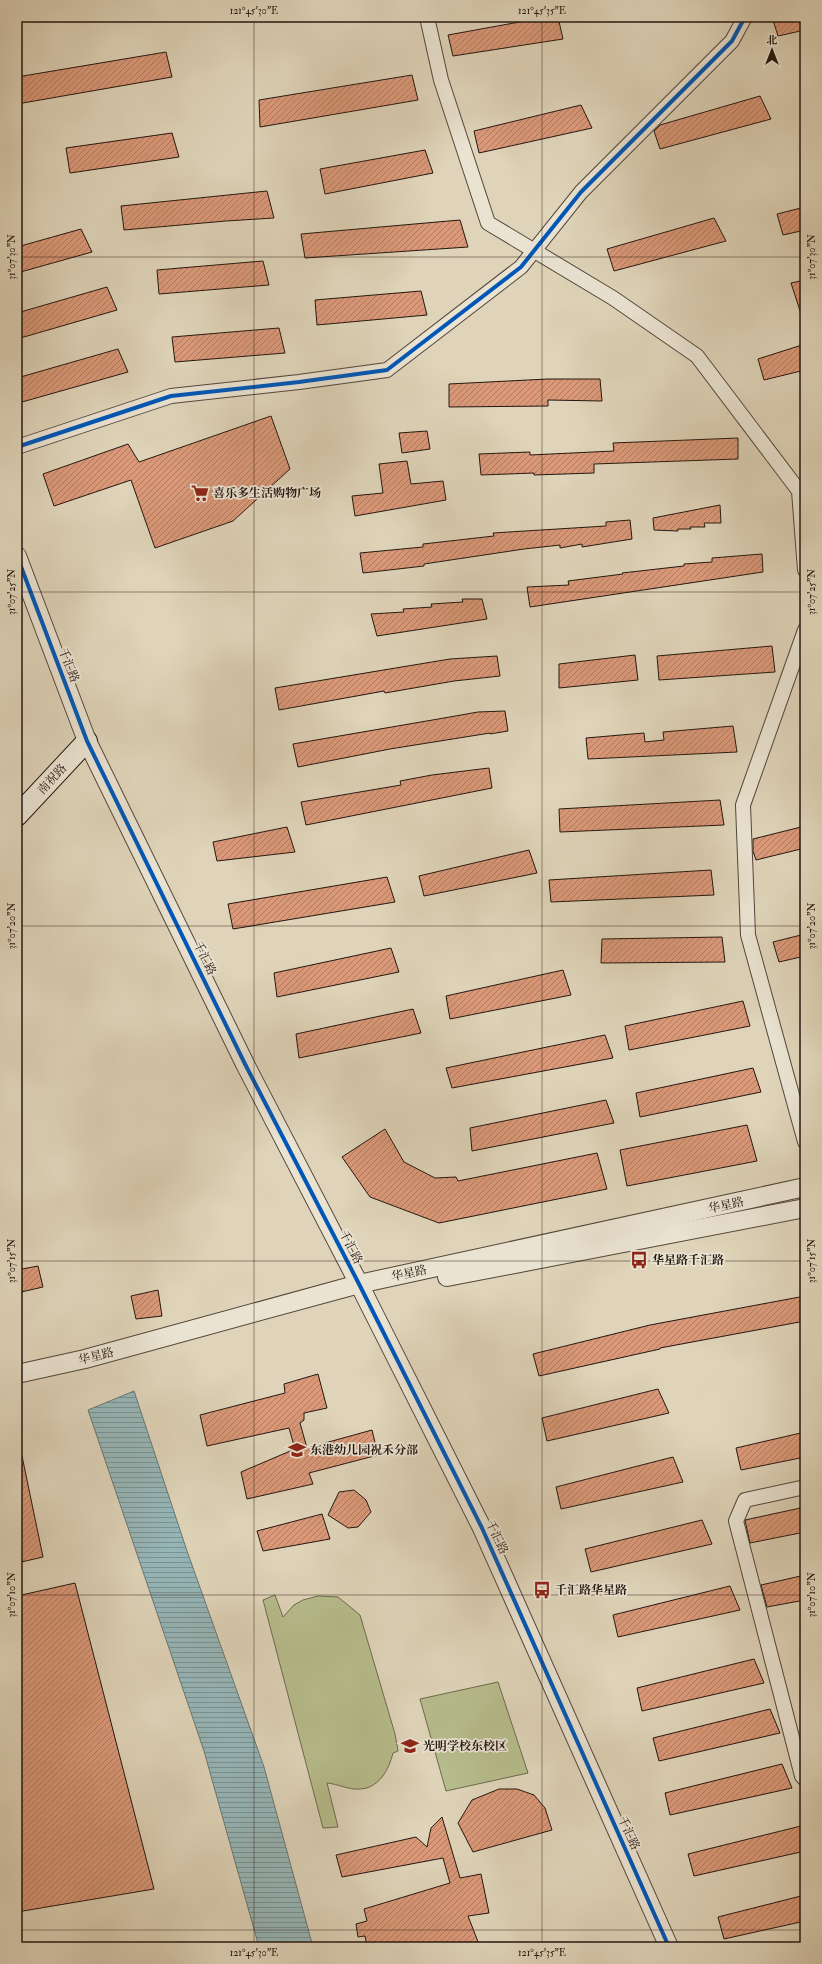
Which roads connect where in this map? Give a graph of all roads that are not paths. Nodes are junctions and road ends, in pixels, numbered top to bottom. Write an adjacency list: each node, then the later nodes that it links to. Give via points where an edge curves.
1 (427, 17): 3 (street, via 442,80 488,223)
2 (745, 17): 3 (street, via 732,41 581,192)
3 (534, 250): 4 (street, via 521,266 387,370 172,396); 6 (street, via 613,298 697,356 799,491)
4 (17, 447)
5 (17, 556): 8 (street, 千汇路)
6 (805, 570)
7 (805, 630): 10 (street, via 743,805 748,935)
8 (87, 741): 9 (main road, 南祝路); 13 (street, 千汇路, via 245,1064)
9 (17, 816)
10 (805, 1142)
11 (805, 1187): 13 (street, 华星路)
12 (805, 1208): 13 (street, via 408,1285)
13 (359, 1284): 14 (street, 华星路, via 85,1359); 17 (street, 千汇路, via 482,1528)
14 (17, 1374)
15 (805, 1487): 16 (street, via 746,1500 736,1521 802,1776)
16 (805, 1779)
17 (669, 1947)

